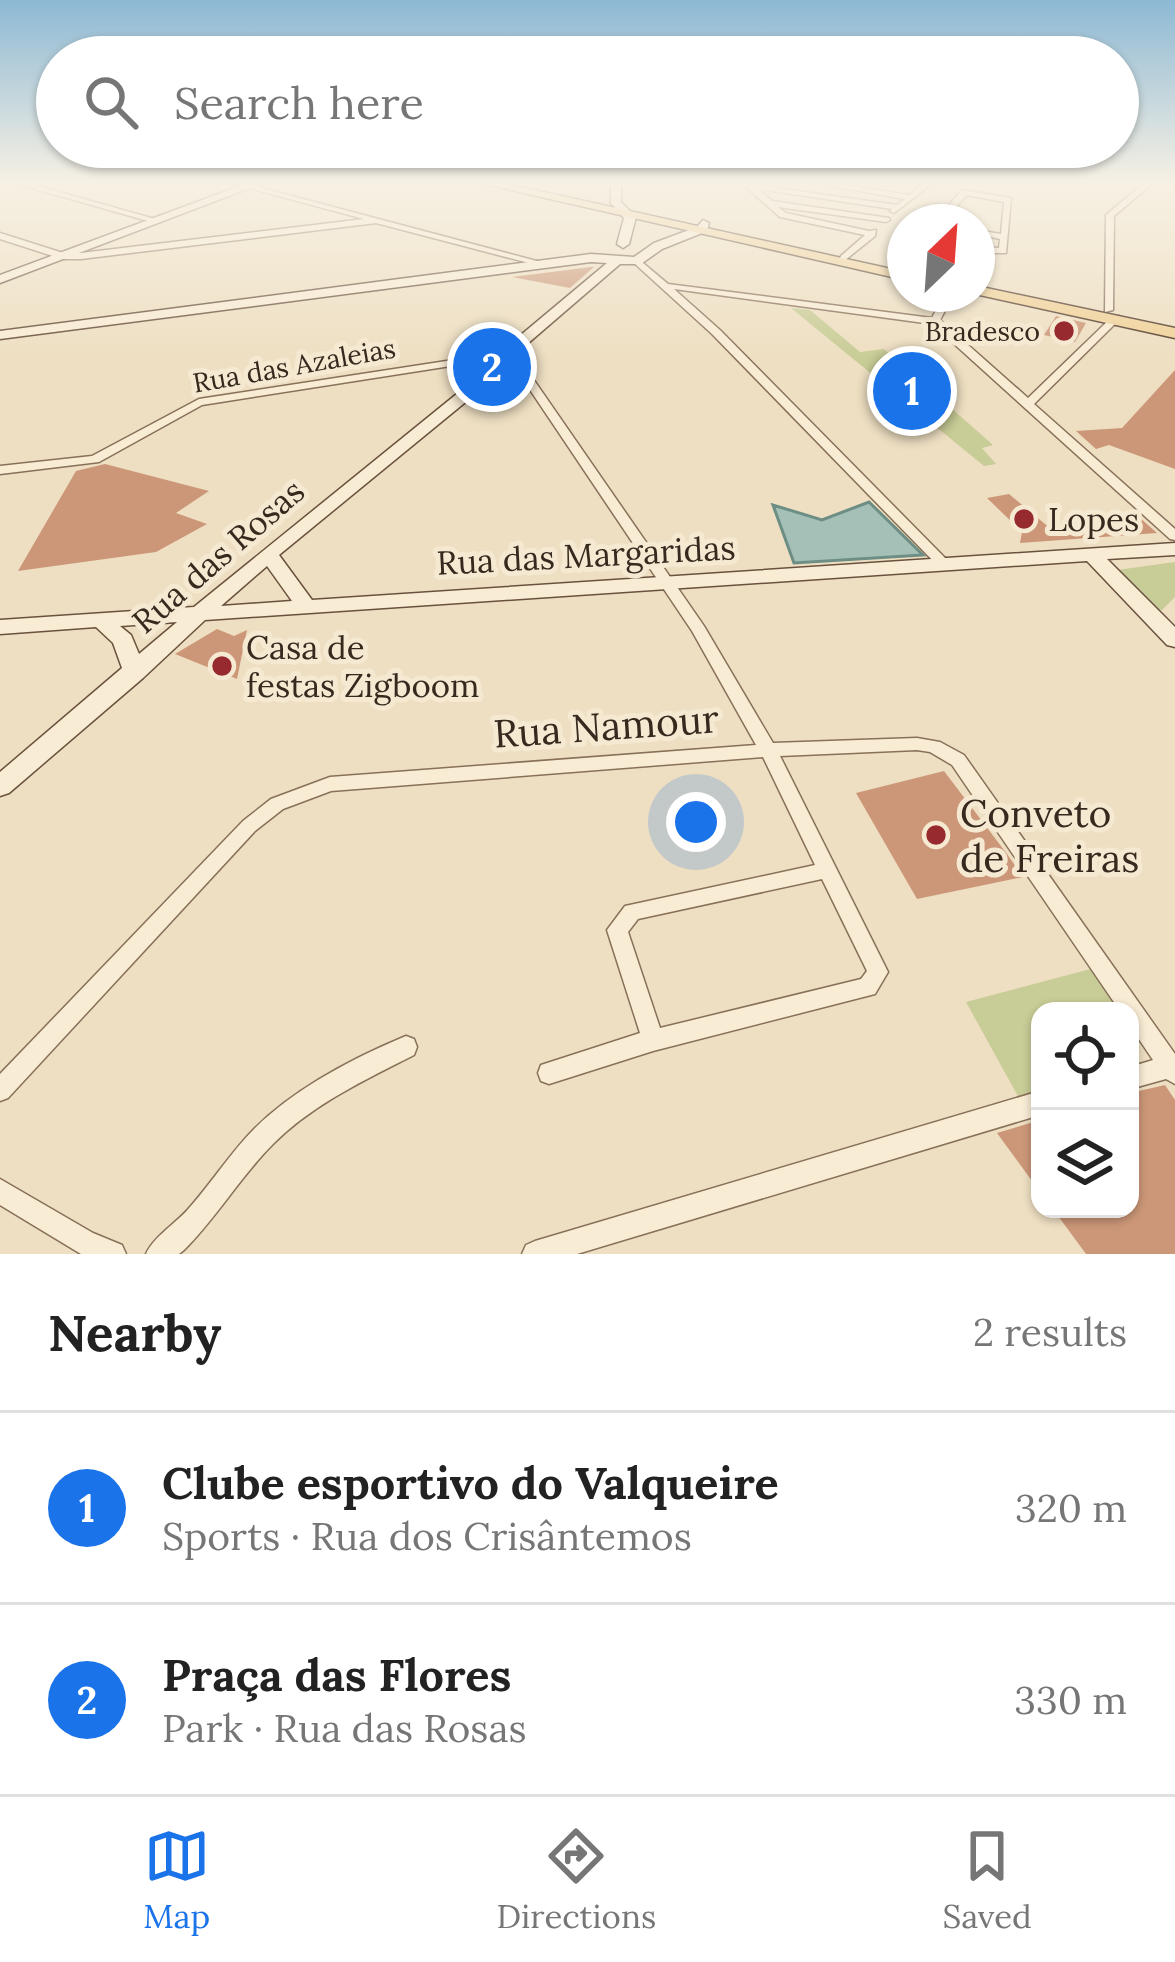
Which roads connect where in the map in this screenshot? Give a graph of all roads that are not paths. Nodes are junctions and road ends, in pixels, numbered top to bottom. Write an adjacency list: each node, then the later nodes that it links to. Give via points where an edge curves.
1 (17, 242): 12 (street)
2 (91, 242): 12 (street)
3 (175, 242): 12 (street)
4 (459, 242): 16 (street)
5 (669, 242): 11 (street)
6 (770, 242): 17 (main road)
7 (771, 242): 13 (main road)
8 (862, 242): 13 (street)
9 (1111, 242): 23 (street)
10 (623, 244): 11 (street); 14 (street, via 607,247)
11 (649, 251): 15 (street)
12 (57, 254): 19 (street)
13 (844, 258): 18 (main road)
14 (610, 259): 15 (street); 16 (street); 27 (street)
15 (638, 261): 20 (street)
16 (544, 264): 26 (street)
17 (887, 269)
18 (887, 269)
19 (0, 275)
20 (669, 286): 24 (street); 37 (street)
21 (995, 291): 23 (main road)
22 (940, 312): 24 (street)
23 (1112, 314): 25 (main road); 31 (street)
24 (935, 321): 31 (street)
25 (1175, 330)
26 (0, 334)
27 (508, 353): 28 (street); 29 (street, via 526,363)
28 (466, 361): 30 (street, via 467,375); 32 (street, Rua das Azaleias, via 199,402 95,459)
29 (524, 372): 30 (street); 38 (street)
30 (483, 381): 35 (street, Rua das Rosas)
31 (1030, 403): 33 (street)
32 (0, 470)
33 (1175, 536)
34 (1175, 549): 36 (street, Rua das Margaridas)
35 (268, 554): 39 (street); 40 (street, Rua das Rosas)
36 (1093, 556): 37 (street, Rua das Margaridas); 43 (street)
37 (945, 565): 38 (street, Rua das Margaridas)
38 (670, 584): 39 (street, Rua das Margaridas); 45 (street)
39 (307, 608): 40 (street, Rua das Margaridas)
40 (201, 614): 41 (street, Rua das Margaridas); 44 (street, Rua das Rosas)
41 (101, 620): 42 (street, Rua das Margaridas); 44 (street, via 123,640)
42 (0, 627)
43 (1175, 640)
44 (135, 673): 46 (street, Rua das Rosas)
45 (768, 750): 47 (street); 50 (street, Rua Namour, via 917,744 948,752); 53 (street, Rua Namour, via 302,791 250,826)
46 (0, 786)
47 (824, 871): 48 (street, via 632,911 621,920 617,930); 48 (street, via 877,964 876,980)
48 (652, 1040): 51 (street)
49 (406, 1047): 57 (street, via 286,1115 193,1226)
50 (1174, 1068): 52 (street)
51 (549, 1073)
52 (1139, 1076)
53 (0, 1090)
54 (1031, 1105): 58 (street)
55 (0, 1191): 56 (street)
56 (113, 1254)
57 (159, 1254)
58 (535, 1254)

